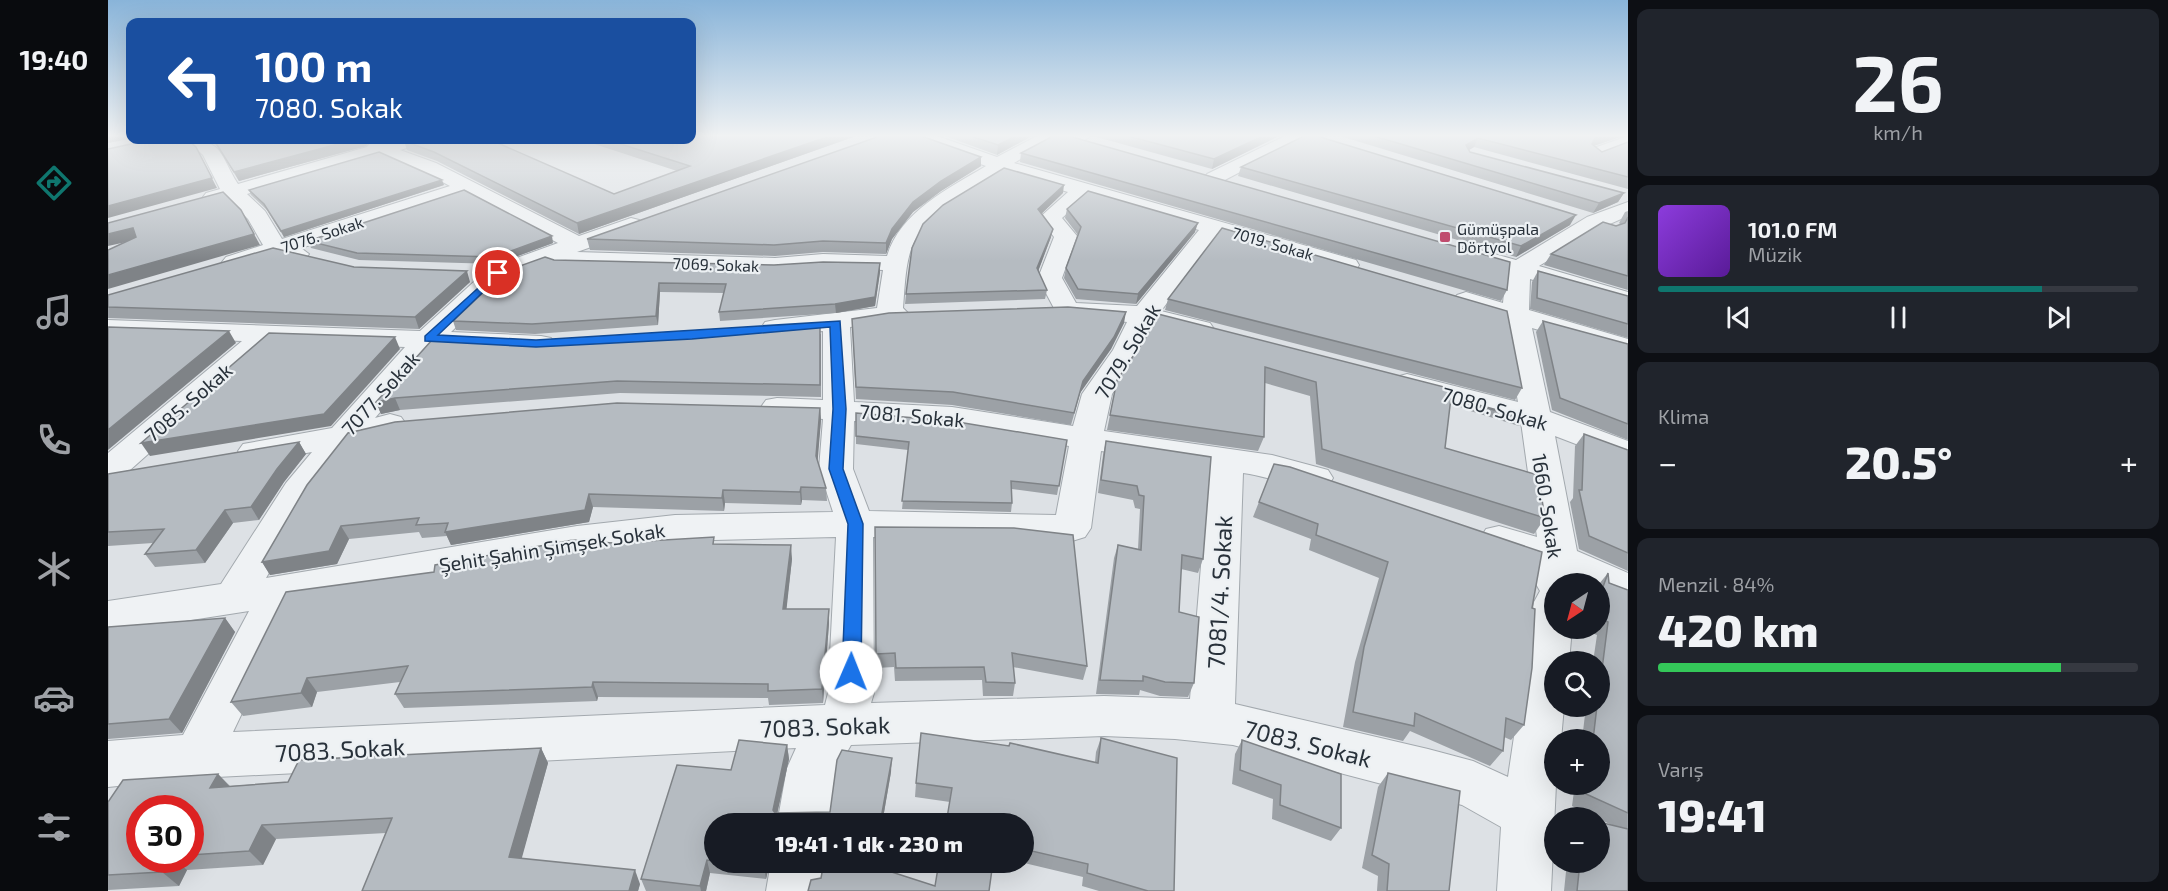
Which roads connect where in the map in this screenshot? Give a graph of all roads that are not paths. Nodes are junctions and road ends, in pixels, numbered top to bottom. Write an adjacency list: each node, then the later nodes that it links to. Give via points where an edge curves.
1 (224, 178): 10 (street)
2 (279, 178): 10 (street)
3 (448, 178): 7 (street)
4 (981, 178): 22 (street, via 923,218 904,238)
5 (1046, 178): 9 (street, 7019. Sokak)
6 (1213, 178): 8 (street)
7 (467, 187): 17 (street); 19 (street, 7076. Sokak)
8 (1247, 188)
9 (1083, 189): 15 (street, 7019. Sokak); 33 (street, via 1050,218 1066,236 1050,278 1054,309)
10 (232, 191): 12 (street); 19 (street, via 257,216)
11 (1624, 200): 14 (street)
12 (192, 203)
13 (653, 217): 17 (street, 7077. Sokak)
14 (1584, 219): 16 (street); 24 (street)
15 (1214, 226): 25 (street, 7019. Sokak); 33 (street, 7079. Sokak)
16 (1628, 232)
17 (576, 244): 21 (street, 7077. Sokak)
18 (1451, 248): 24 (street)
19 (277, 249): 20 (street); 23 (street, 7076. Sokak)
20 (318, 259)
21 (536, 259): 22 (street, 7069. Sokak, via 775,265 823,261); 27 (street, 7077. Sokak)
22 (896, 263): 31 (street)
23 (211, 268)
24 (1519, 268): 29 (street); 32 (street, 1660. Sokak)
25 (1369, 271)
26 (463, 272): 27 (street)
27 (498, 273): 39 (street, 7077. Sokak)
28 (1448, 294): 32 (street)
29 (1628, 300)
30 (924, 313): 31 (street)
31 (889, 314): 34 (street)
32 (1515, 314): 41 (street); 45 (street, 1660. Sokak, via 1524,347)
33 (1144, 315): 38 (street); 48 (street, 7079. Sokak, via 1127,350 1097,394)
34 (836, 323): 36 (street); 44 (street)
35 (108, 328): 37 (street)
36 (747, 330)
37 (267, 334): 39 (street); 53 (street, 7085. Sokak)
38 (1224, 336)
39 (429, 338): 40 (street); 47 (street, 7077. Sokak)
40 (569, 342)
41 (1628, 348)
42 (1385, 377): 45 (street, 7080. Sokak)
43 (745, 407): 44 (street, 7081. Sokak)
44 (839, 409): 48 (street, 7081. Sokak, via 952,417); 56 (street, via 836,469)
45 (1533, 416): 49 (street, 7080. Sokak); 59 (street, 1660. Sokak)
46 (422, 420): 47 (street)
47 (342, 436): 50 (street); 64 (street, 7077. Sokak, via 298,491)
48 (1086, 440): 51 (street, 7081. Sokak); 57 (street, 7079. Sokak)
49 (1628, 453)
50 (225, 456)
51 (1227, 461): 55 (street, 7081. Sokak, via 1289,469); 67 (street, 7081/4. Sokak)
52 (155, 468): 54 (street)
53 (108, 471)
54 (108, 476)
55 (1345, 488)
56 (855, 524): 57 (street, Şehit Şahin Şimşek Sokak); 63 (street, Şehit Şahin Şimşek Sokak, via 648,531 577,539); 68 (street, via 851,693)
57 (1072, 528)
58 (1469, 529): 60 (street)
59 (1555, 573)
60 (1544, 575)
61 (1610, 588): 62 (street)
62 (1628, 590)
63 (280, 591): 64 (street, Şehit Şahin Şimşek Sokak); 69 (street)
64 (234, 598): 65 (street, Şehit Şahin Şimşek Sokak)
65 (108, 617)
66 (1549, 639): 72 (street, 1660. Sokak)
67 (1211, 722): 68 (street, 7083. Sokak, via 1104,716); 72 (street, 7083. Sokak, via 1233,724 1473,785)
68 (838, 725): 69 (street, 7083. Sokak); 71 (street, via 811,768)
69 (197, 756): 70 (street, 7083. Sokak)
70 (108, 764)
71 (805, 813)
72 (1528, 814): 75 (street, 1660. Sokak)
73 (796, 873): 74 (street)
74 (793, 891)
75 (1524, 891)

